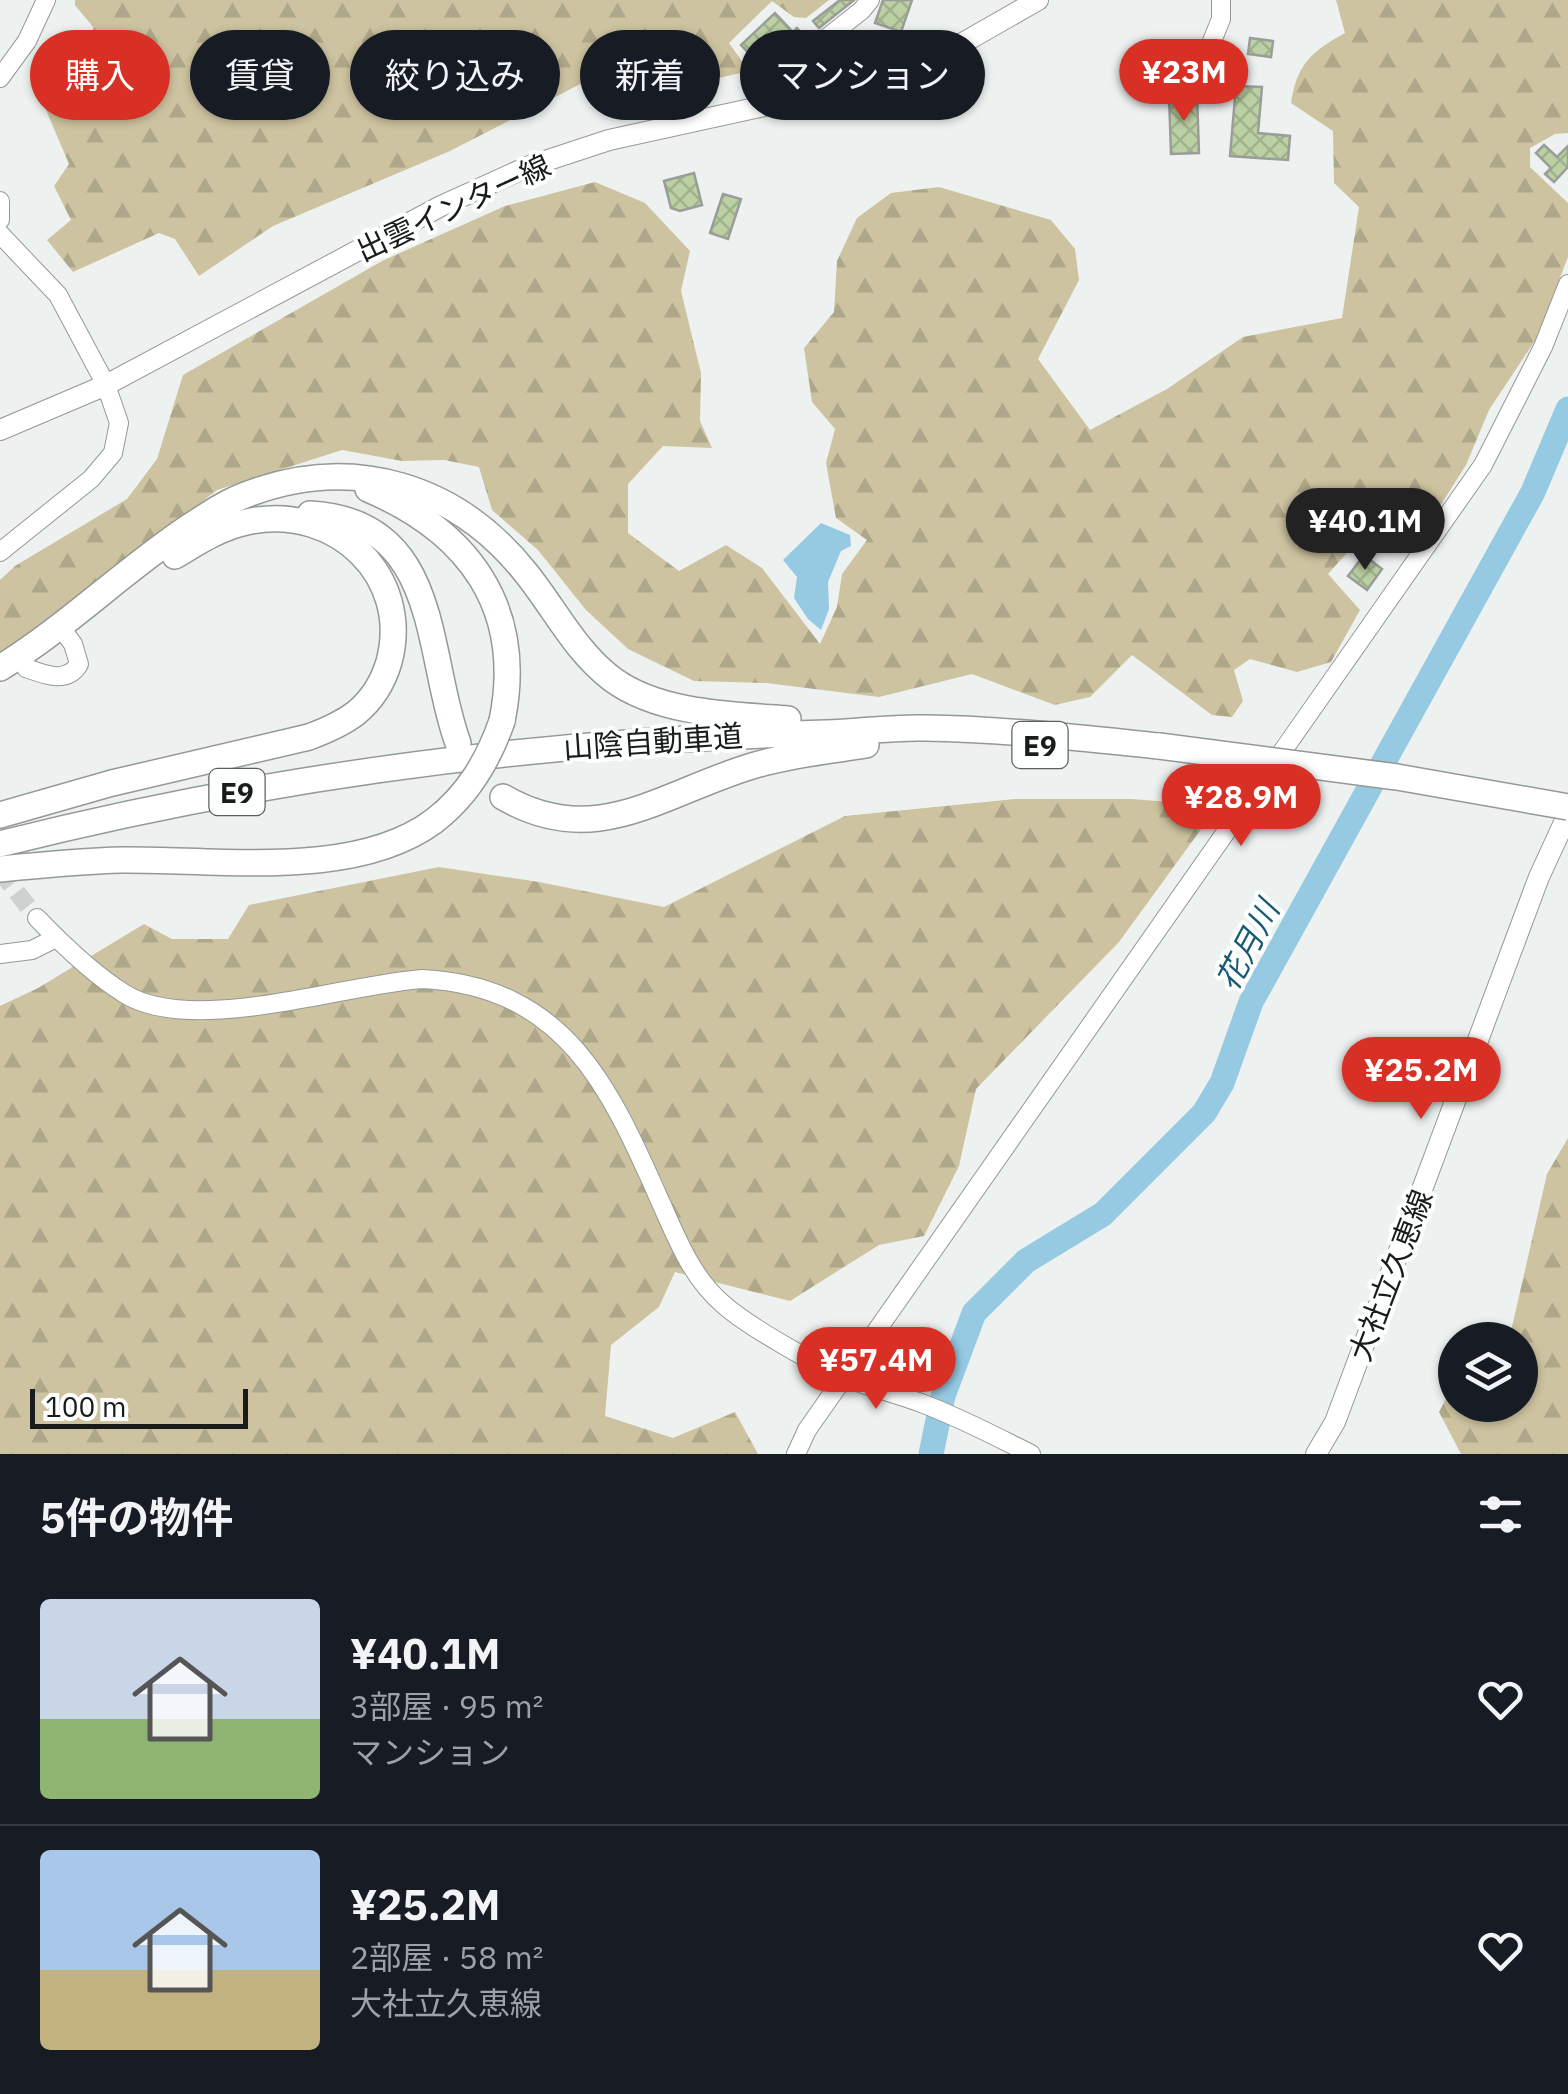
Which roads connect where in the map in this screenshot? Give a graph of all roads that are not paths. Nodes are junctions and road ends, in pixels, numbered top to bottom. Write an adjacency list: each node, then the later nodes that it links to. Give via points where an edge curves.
1 (46, 0): 8 (street)
2 (870, 0): 5 (street)
3 (1038, 0): 6 (main road, 出雲インター線)
4 (1221, 0): 7 (street, via 1221,19)
5 (837, 30)
6 (985, 30)
7 (1202, 68)
8 (0, 78)
9 (740, 112): 14 (main road, 出雲インター線, via 609,140 527,167)
10 (0, 201): 11 (street)
11 (0, 220)
12 (0, 234): 14 (street, via 58,295)
13 (1568, 284): 32 (street, via 1484,465)
14 (106, 385): 15 (main road, 出雲インター線); 18 (street, via 120,423 114,453)
15 (0, 430)
16 (329, 478): 19 (highway, via 245,494 206,516 142,559); 22 (highway, via 404,486 463,514 527,574 582,651 614,681 658,700 720,713); 28 (highway, bridge, via 418,514 460,548 488,588 505,639 508,693 480,772 462,795 399,842 343,858)
17 (255, 520): 19 (highway, via 205,538); 23 (highway, via 336,516 398,556 424,600 445,700); 26 (highway, via 316,526 372,565 394,624 376,692 358,712 309,738)
18 (0, 552)
19 (64, 631): 20 (highway); 20 (street, via 79,664 74,671 48,676)
20 (13, 668): 21 (highway)
21 (0, 684)
22 (921, 732): 23 (highway, 山陰自動車道 / E9, via 704,735); 24 (highway, via 790,756 594,820 548,818); 25 (highway, 山陰自動車道 / E9, bridge, via 1014,732 1397,777)
23 (467, 749): 27 (highway, E9)
24 (503, 797)
25 (1568, 812): 35 (main road, 大社立久恵線, via 1335,1422)
26 (0, 815)
27 (0, 844)
28 (0, 868)
29 (38, 918): 30 (street)
30 (56, 938): 31 (street); 32 (street, via 127,996 166,1008 246,1006 423,979 451,980 531,1011 561,1033 607,1090 705,1287 747,1322)
31 (0, 954)
32 (846, 1378): 33 (street); 34 (street, via 962,1419)
33 (796, 1454)
34 (1031, 1454)
35 (1316, 1454)

